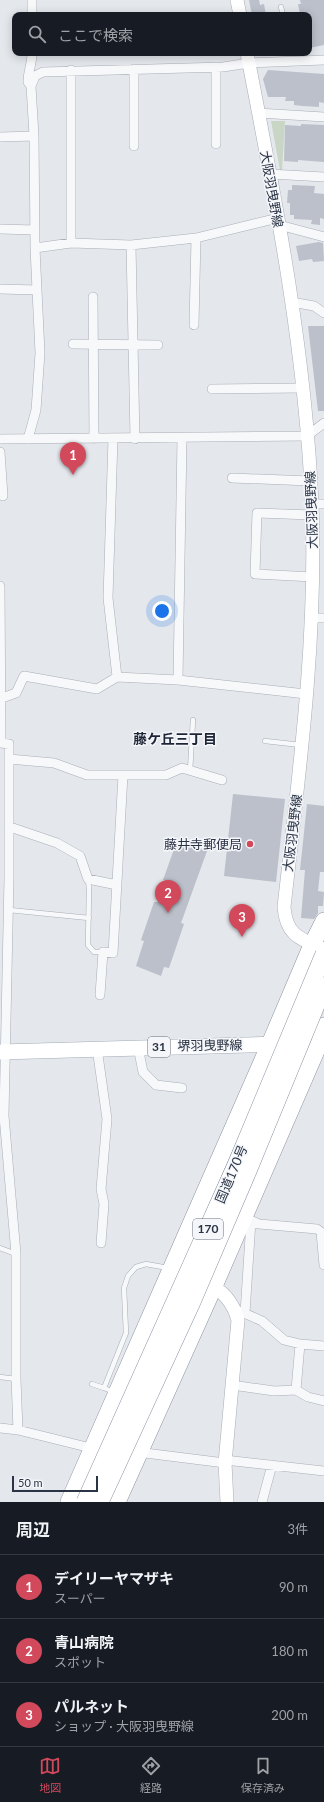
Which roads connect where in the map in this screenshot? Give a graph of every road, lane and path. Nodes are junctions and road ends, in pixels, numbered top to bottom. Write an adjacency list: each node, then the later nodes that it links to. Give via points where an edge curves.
1 (32, 0): 4 (street)
2 (237, 0): 5 (main road)
3 (281, 7): 6 (lane)
4 (32, 12)
5 (239, 12)
6 (282, 12)
7 (32, 56): 13 (street, via 28,78)
8 (248, 58): 9 (street); 10 (street); 14 (main road, 大阪羽曳野線)
9 (324, 60)
10 (216, 67): 11 (street); 18 (street)
11 (134, 69): 12 (street); 19 (street)
12 (71, 70): 13 (street, via 43,72 35,76); 27 (street)
13 (31, 86): 16 (street)
14 (258, 113): 15 (street); 20 (main road, 大阪羽曳野線)
15 (324, 117)
16 (34, 136): 17 (street); 24 (street)
17 (0, 137)
18 (216, 144)
19 (134, 146)
20 (270, 174): 21 (street); 22 (main road, 大阪羽曳野線)
21 (324, 177)
22 (279, 222): 25 (street); 26 (street); 33 (main road, 大阪羽曳野線)
23 (0, 229): 24 (street)
24 (35, 230): 29 (street)
25 (324, 237)
26 (196, 238): 28 (street); 35 (street)
27 (72, 243): 28 (street); 29 (street)
28 (131, 245): 38 (street)
29 (35, 248): 31 (street)
30 (0, 288): 31 (street)
31 (37, 290): 49 (street, via 39,367 36,410)
32 (93, 297): 37 (street)
33 (291, 302): 34 (street, via 314,306); 40 (main road, 大阪羽曳野線)
34 (324, 313)
35 (194, 325)
36 (73, 344): 37 (street)
37 (94, 344): 38 (street); 44 (street)
38 (133, 345): 39 (street); 46 (street)
39 (158, 345)
40 (302, 388): 41 (street); 43 (main road, 大阪羽曳野線)
41 (212, 389)
42 (324, 423): 43 (street)
43 (307, 436): 47 (street); 52 (main road, 大阪羽曳野線)
44 (94, 438): 45 (street); 49 (street)
45 (113, 438): 46 (street); 59 (street, via 108,598)
46 (135, 438): 47 (street)
47 (182, 438): 60 (street)
48 (0, 439): 49 (street)
49 (28, 439)
50 (0, 452): 53 (street)
51 (232, 478): 52 (street)
52 (310, 481): 54 (main road, 大阪羽曳野線)
53 (3, 496)
54 (316, 508): 55 (main road, 大阪羽曳野線); 55 (street, via 257,513 255,574)
55 (313, 577): 57 (main road, 大阪羽曳野線)
56 (0, 586): 58 (street)
57 (318, 618): 62 (main road, 大阪羽曳野線)
58 (0, 623): 61 (street)
59 (118, 677): 60 (street); 63 (street, via 97,689 24,676 16,693)
60 (178, 680): 62 (street)
61 (1, 682): 63 (street)
62 (306, 694): 67 (main road, 大阪羽曳野線)
63 (2, 698): 66 (street)
64 (194, 720): 69 (lane)
65 (265, 741): 67 (lane)
66 (1, 743): 68 (street, via 9,744)
67 (302, 745): 79 (main road, 大阪羽曳野線, via 284,907 285,919 293,934)
68 (9, 759): 70 (street, via 54,763 87,774); 72 (street)
69 (190, 770): 70 (street, via 182,768 166,775); 71 (street)
70 (122, 775): 75 (street)
71 (222, 780)
72 (10, 827): 73 (street); 74 (street, via 57,843 80,856)
73 (5, 878): 76 (street)
74 (88, 879): 75 (street); 77 (lane)
75 (117, 885): 80 (street, via 113,953)
76 (9, 910): 77 (lane); 88 (street)
77 (89, 918): 80 (lane, via 88,945 94,952)
78 (324, 921): 79 (highway)
79 (320, 949): 84 (highway); 115 (highway, 国道170号 / 170, bridge, via 236,1165)
80 (103, 952): 82 (street)
81 (324, 986): 116 (highway, 国道170号 / 170, bridge, via 192,1302)
82 (100, 995)
83 (324, 1026): 85 (highway)
84 (270, 1044): 85 (main road, 堺羽曳野線 / 31); 86 (main road, 堺羽曳野線 / 31); 95 (highway)
85 (321, 1044): 90 (highway)
86 (138, 1047): 87 (main road, 堺羽曳野線 / 31); 89 (street, via 143,1072 156,1085)
87 (96, 1048): 88 (main road, 堺羽曳野線 / 31); 91 (street, via 107,1119 101,1189 104,1204)
88 (3, 1051): 93 (street, via 4,1116)
89 (182, 1088)
90 (247, 1219): 94 (street, via 259,1224 318,1229 321,1232); 96 (highway); 97 (street)
91 (101, 1243)
92 (0, 1248): 93 (lane)
93 (16, 1254): 101 (street)
94 (324, 1265)
95 (171, 1269): 96 (main road); 104 (highway); 104 (lane, via 146,1264 136,1267 128,1276 124,1288 126,1333)
96 (214, 1286): 97 (main road); 110 (highway)
97 (240, 1311): 98 (street, via 262,1321 284,1340); 103 (main road)
98 (300, 1344): 99 (street); 105 (street)
99 (324, 1346)
100 (0, 1377): 101 (lane)
101 (16, 1379): 108 (street)
102 (92, 1384): 104 (lane)
103 (232, 1386): 105 (street, via 274,1391); 111 (main road)
104 (110, 1390): 109 (highway)
105 (296, 1390): 106 (street)
106 (324, 1401)
107 (0, 1428): 108 (street)
108 (18, 1430): 109 (street)
109 (93, 1449): 110 (street); 114 (highway)
110 (140, 1452): 111 (street); 117 (highway)
111 (225, 1461): 112 (street); 118 (main road)
112 (272, 1466): 113 (street); 119 (street)
113 (324, 1470)
114 (69, 1502)
115 (85, 1502)
116 (100, 1502)
117 (117, 1502)
118 (226, 1502)
119 (262, 1502)

